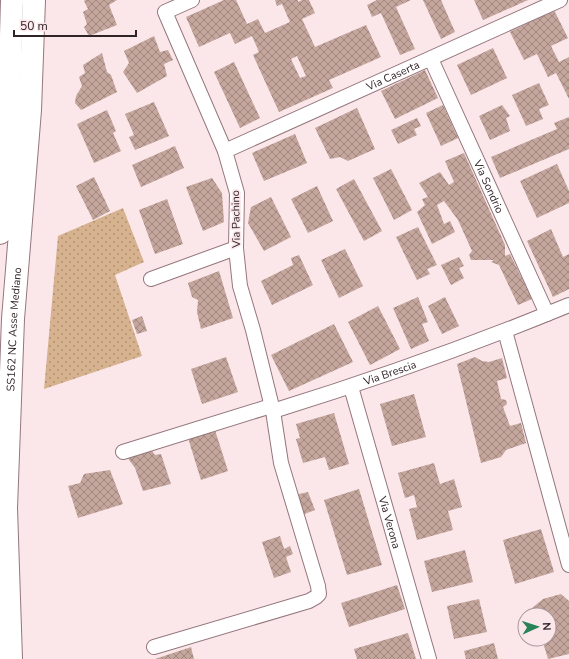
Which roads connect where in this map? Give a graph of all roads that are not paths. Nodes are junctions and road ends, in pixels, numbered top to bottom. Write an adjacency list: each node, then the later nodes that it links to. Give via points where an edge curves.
1 (12, 0): 9 (highway, via 9,106)
2 (34, 0): 20 (highway, SS162 NC Asse Mediano, via 30,110 13,319 6,508)
3 (192, 0): 8 (street, Via Pachino, via 165,12)
4 (560, 0): 7 (street, Via Caserta)
5 (566, 0): 6 (street)
6 (569, 7)
7 (431, 59): 8 (street, Via Caserta); 13 (street, Via Sondrio)
8 (225, 151): 10 (street, Via Pachino, via 237,193)
9 (0, 233)
10 (236, 248): 11 (street); 16 (street, Via Pachino, via 240,286)
11 (151, 279)
12 (569, 305): 13 (street, Via Brescia)
13 (547, 314): 14 (street, Via Brescia)
14 (505, 331): 15 (street, Via Brescia); 18 (street)
15 (351, 387): 16 (street, Via Brescia); 21 (street, Via Verona)
16 (272, 409): 17 (street, Via Brescia); 19 (street, Via Pachino, via 281,463 319,594 309,601)
17 (123, 452)
18 (569, 565)
19 (154, 647)
20 (11, 659)
21 (429, 659)

